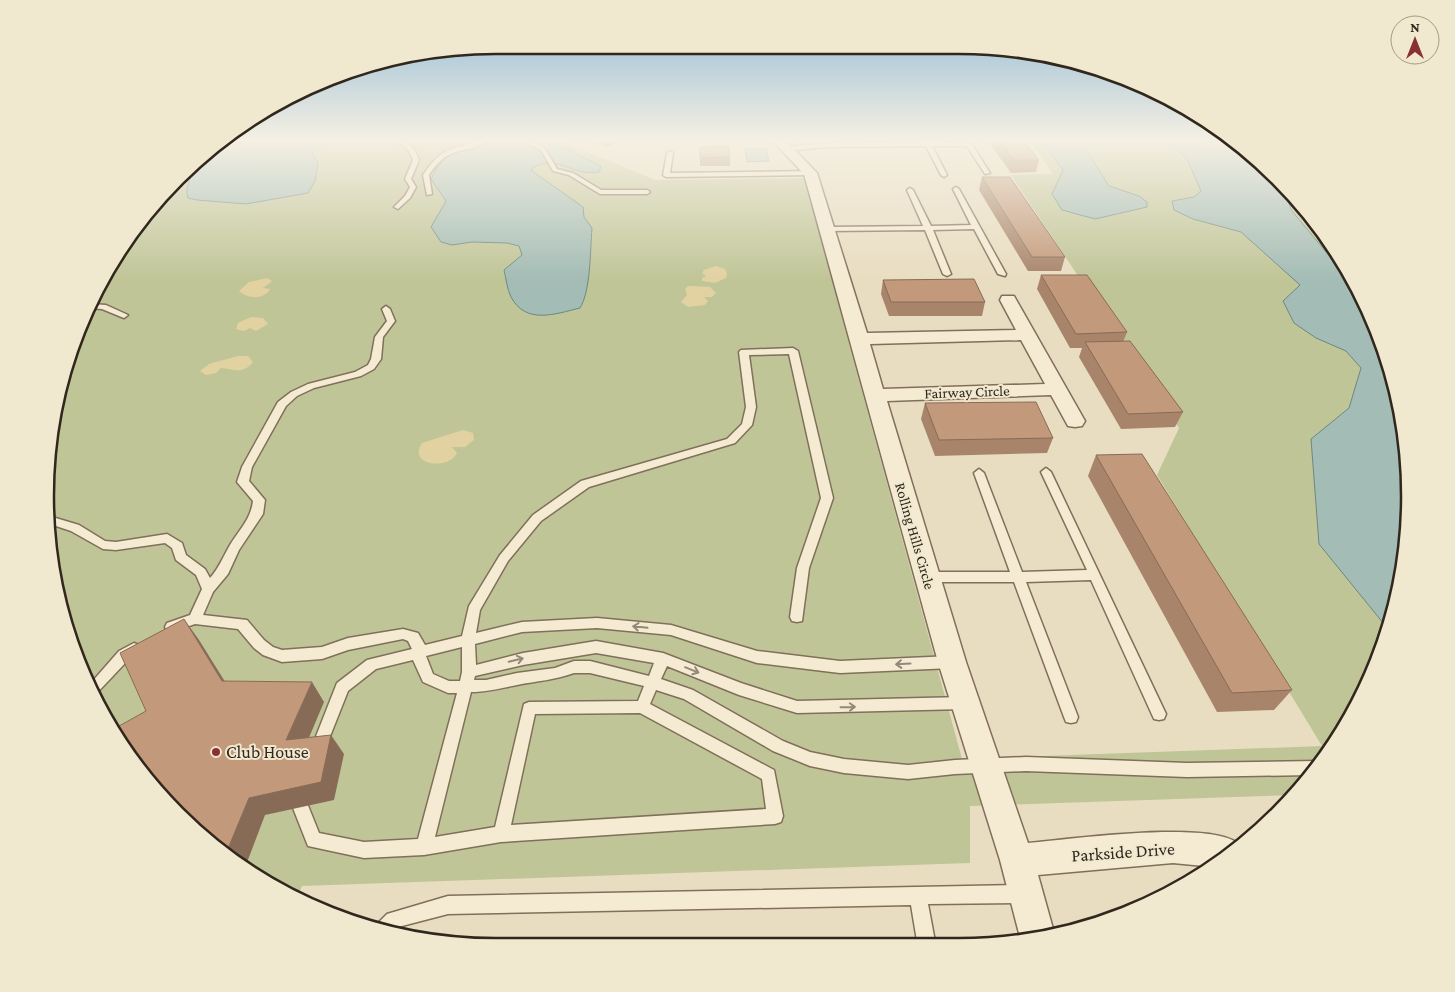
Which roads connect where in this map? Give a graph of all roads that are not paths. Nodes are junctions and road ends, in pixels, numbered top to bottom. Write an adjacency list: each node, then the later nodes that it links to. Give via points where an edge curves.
1 (413, 187): 9 (lane)
2 (428, 187): 8 (lane)
3 (592, 187): 7 (lane, via 600,192)
4 (814, 187): 12 (street, Rolling Hills Circle)
5 (956, 189): 10 (lane)
6 (910, 190): 11 (lane)
7 (647, 192)
8 (429, 194)
9 (398, 206)
10 (976, 227): 11 (lane); 14 (lane)
11 (928, 228): 12 (lane); 13 (lane)
12 (827, 229): 20 (street, Rolling Hills Circle)
13 (947, 274)
14 (1002, 274)
15 (1008, 300): 19 (street)
16 (96, 307): 18 (lane)
17 (386, 310): 30 (lane, via 391,321 379,337 376,359 371,367 358,374 311,386 282,404 247,467 243,482 259,500 257,514 224,571)
18 (124, 315)
19 (1027, 335): 20 (street); 21 (street)
20 (860, 339): 22 (street, Rolling Hills Circle)
21 (1058, 389): 22 (street, Fairway Circle); 23 (street)
22 (876, 395): 29 (street, Rolling Hills Circle)
23 (1075, 421)
24 (1046, 472): 27 (lane)
25 (979, 473): 28 (lane)
26 (55, 522): 30 (lane, via 75,528 103,544 116,546 167,538 178,546 180,557 201,572)
27 (1095, 575): 28 (lane); 42 (lane)
28 (1018, 577): 29 (lane); 43 (lane)
29 (927, 578): 36 (street, Rolling Hills Circle)
30 (208, 589): 32 (lane)
31 (797, 617): 33 (lane, via 804,568 827,498 793,350 744,352 752,407 747,425 731,441 585,484 537,518 504,558 474,610)
32 (195, 619): 34 (lane, via 242,624 259,644 282,656 322,653 348,644 403,634 413,637); 39 (lane, via 152,637 124,656)
33 (468, 640): 34 (lane); 36 (lane, one-way to 33, via 840,667 757,657 671,630 597,622 522,628); 37 (lane)
34 (419, 651): 37 (lane, via 428,678 448,687); 44 (lane, via 372,664 342,688)
35 (663, 659): 37 (lane, one-way to 35, via 523,659 596,647); 38 (lane); 40 (lane, one-way to 40, via 739,689 797,707)
36 (952, 662): 40 (street, Rolling Hills Circle)
37 (467, 679): 38 (lane, via 486,686 517,678 555,674 574,667 590,667); 49 (lane)
38 (653, 683): 41 (lane); 45 (lane, via 688,694 778,746 810,759 908,772)
39 (96, 686)
40 (965, 703): 45 (street, Rolling Hills Circle)
41 (642, 707): 48 (lane, via 529,708); 48 (lane, via 769,775 775,816)
42 (1159, 714)
43 (1071, 717)
44 (314, 757)
45 (986, 767): 46 (lane, via 1026,764 1187,770); 51 (street, Rolling Hills Circle)
46 (1308, 768)
47 (301, 808): 49 (lane, via 314,840 364,850)
48 (501, 834): 49 (lane)
49 (424, 847)
50 (1222, 852): 51 (street, Parkside Drive, via 1173,847)
51 (1017, 860): 52 (street, Rolling Hills Circle)
52 (1026, 894): 53 (lane); 55 (street, Rolling Hills Circle)
53 (918, 896): 54 (lane, via 448,905 393,920); 56 (lane)
54 (388, 925)
55 (1036, 931)
56 (925, 938)

